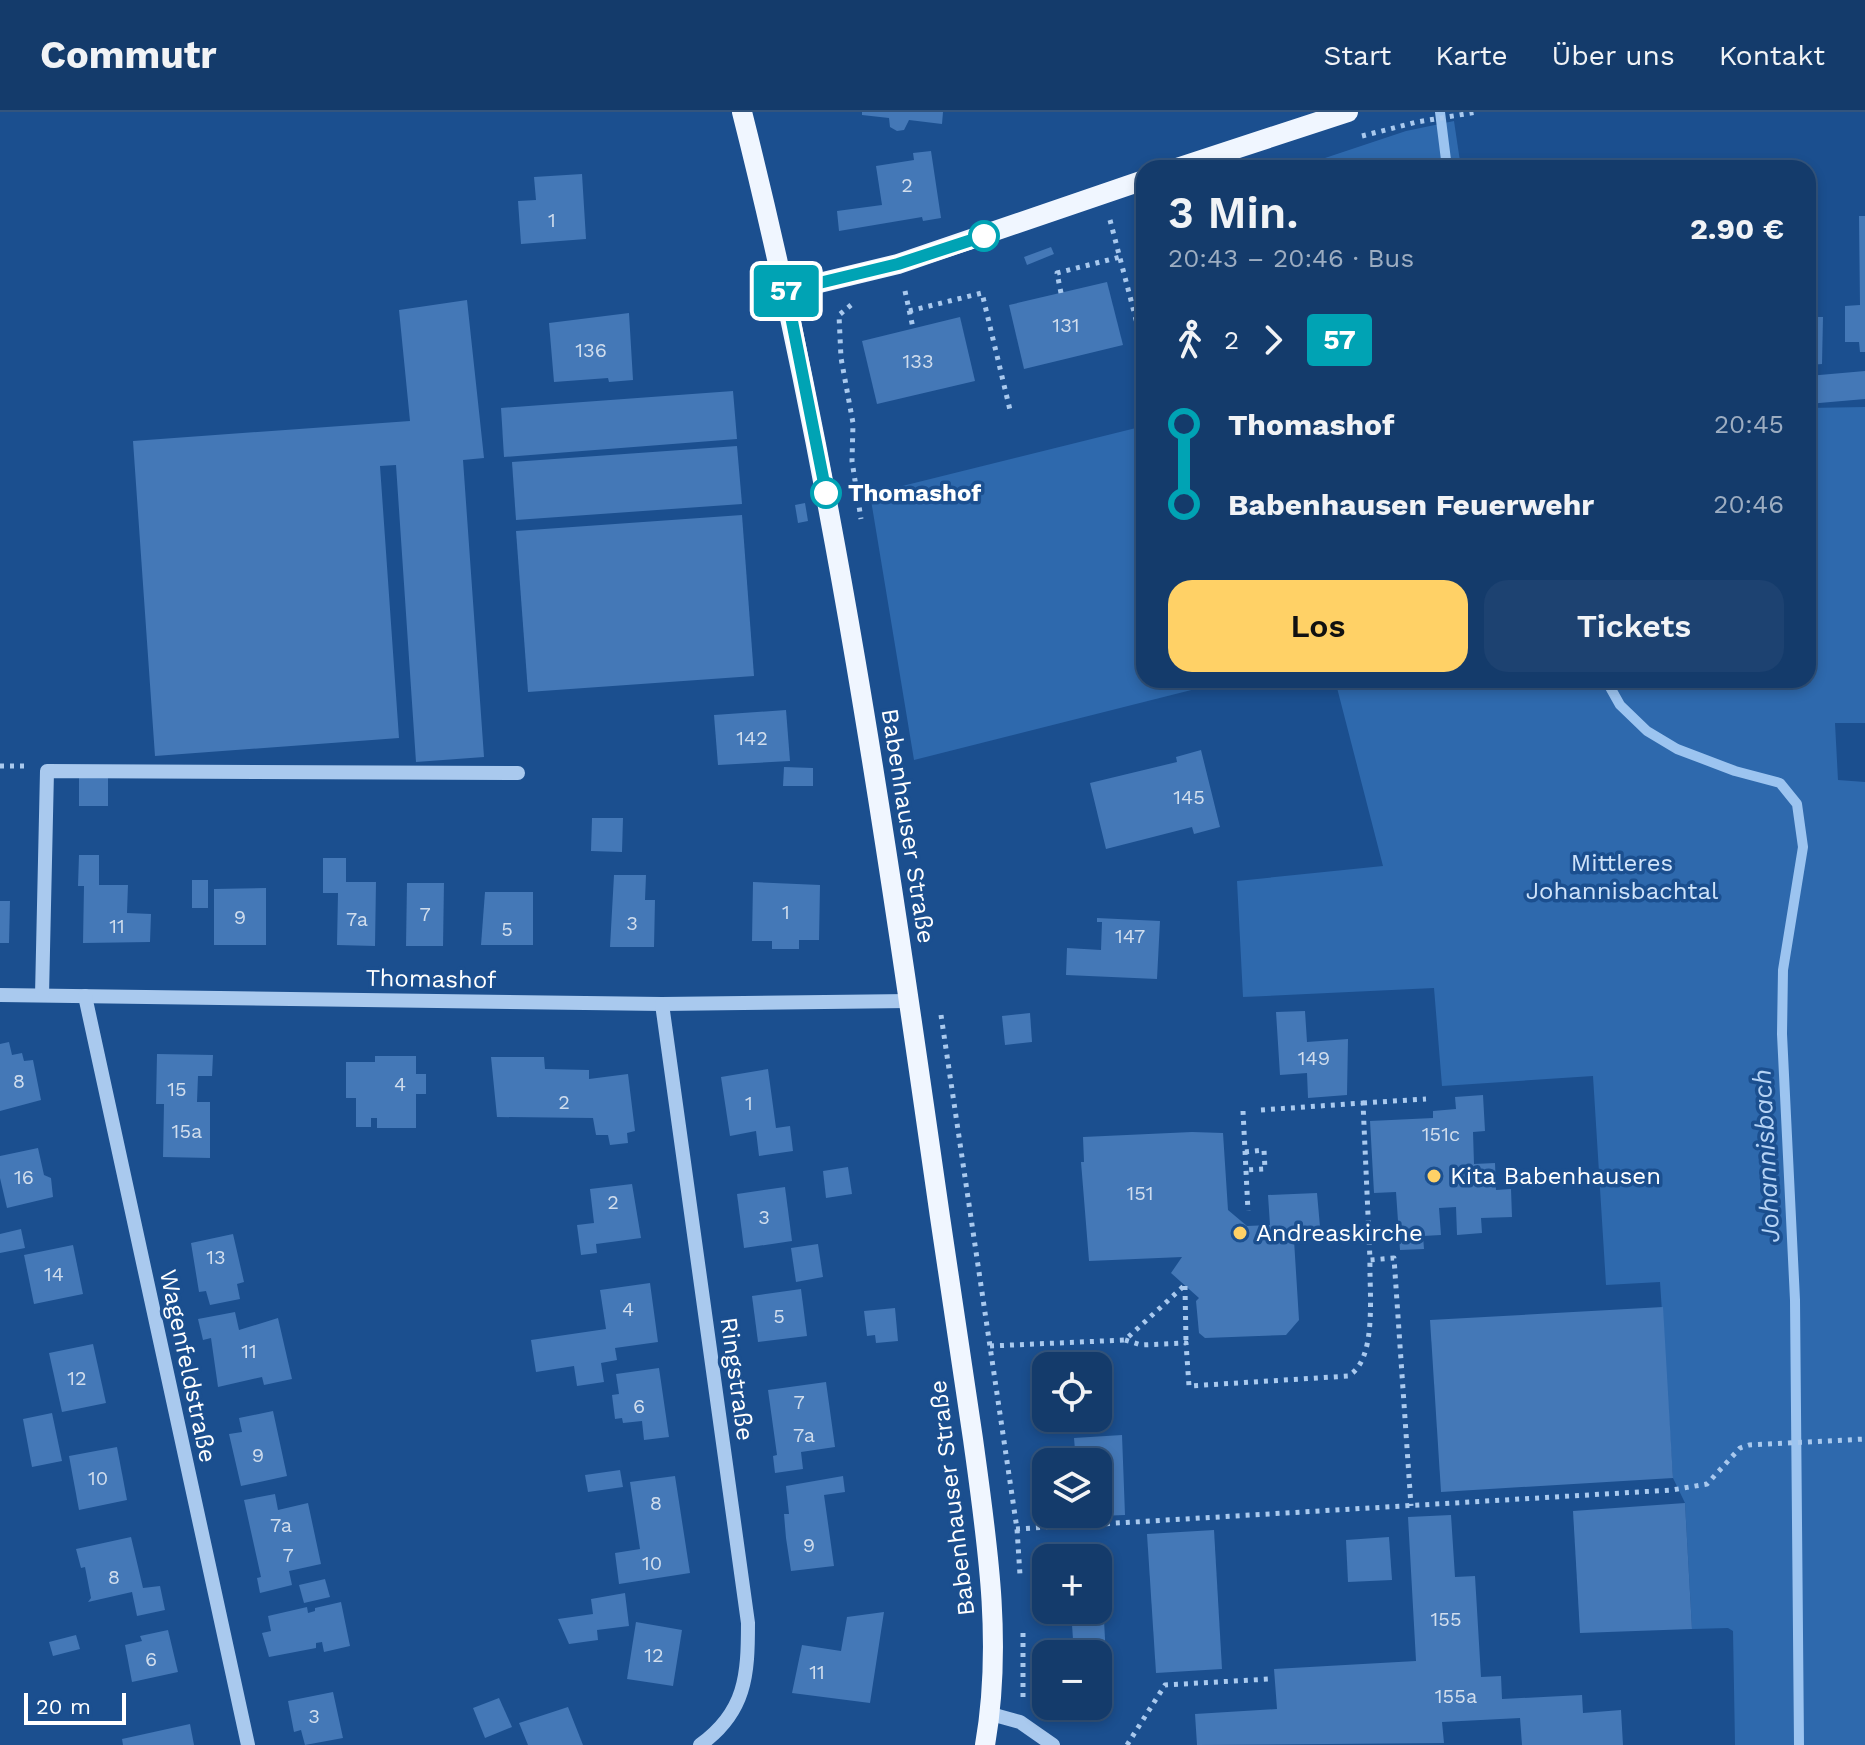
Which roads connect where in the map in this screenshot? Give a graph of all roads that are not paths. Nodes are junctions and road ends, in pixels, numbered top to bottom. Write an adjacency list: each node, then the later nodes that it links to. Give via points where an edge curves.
1 (742, 112): 5 (main road, Babenhauser Straße)
2 (1348, 112): 3 (main road)
3 (1201, 160)
4 (1136, 183): 5 (main road, via 898,264)
5 (786, 291): 10 (main road, Babenhauser Straße, via 847,608)
6 (518, 773): 8 (street, via 47,771)
7 (0, 995): 8 (street, Thomashof)
8 (42, 995): 9 (street, Thomashof)
9 (85, 996): 11 (street, Thomashof); 13 (street, Wagenfeldstraße)
10 (909, 1001): 11 (street, Thomashof); 12 (main road, Babenhauser Straße, via 986,1530 995,1678)
11 (662, 1004): 14 (street, Ringstraße, via 748,1623 748,1670 735,1712)
12 (991, 1714): 15 (main road, Babenhauser Straße); 16 (street, via 1020,1722)
13 (248, 1745)
14 (700, 1745)
15 (985, 1745)
16 (1053, 1745)

